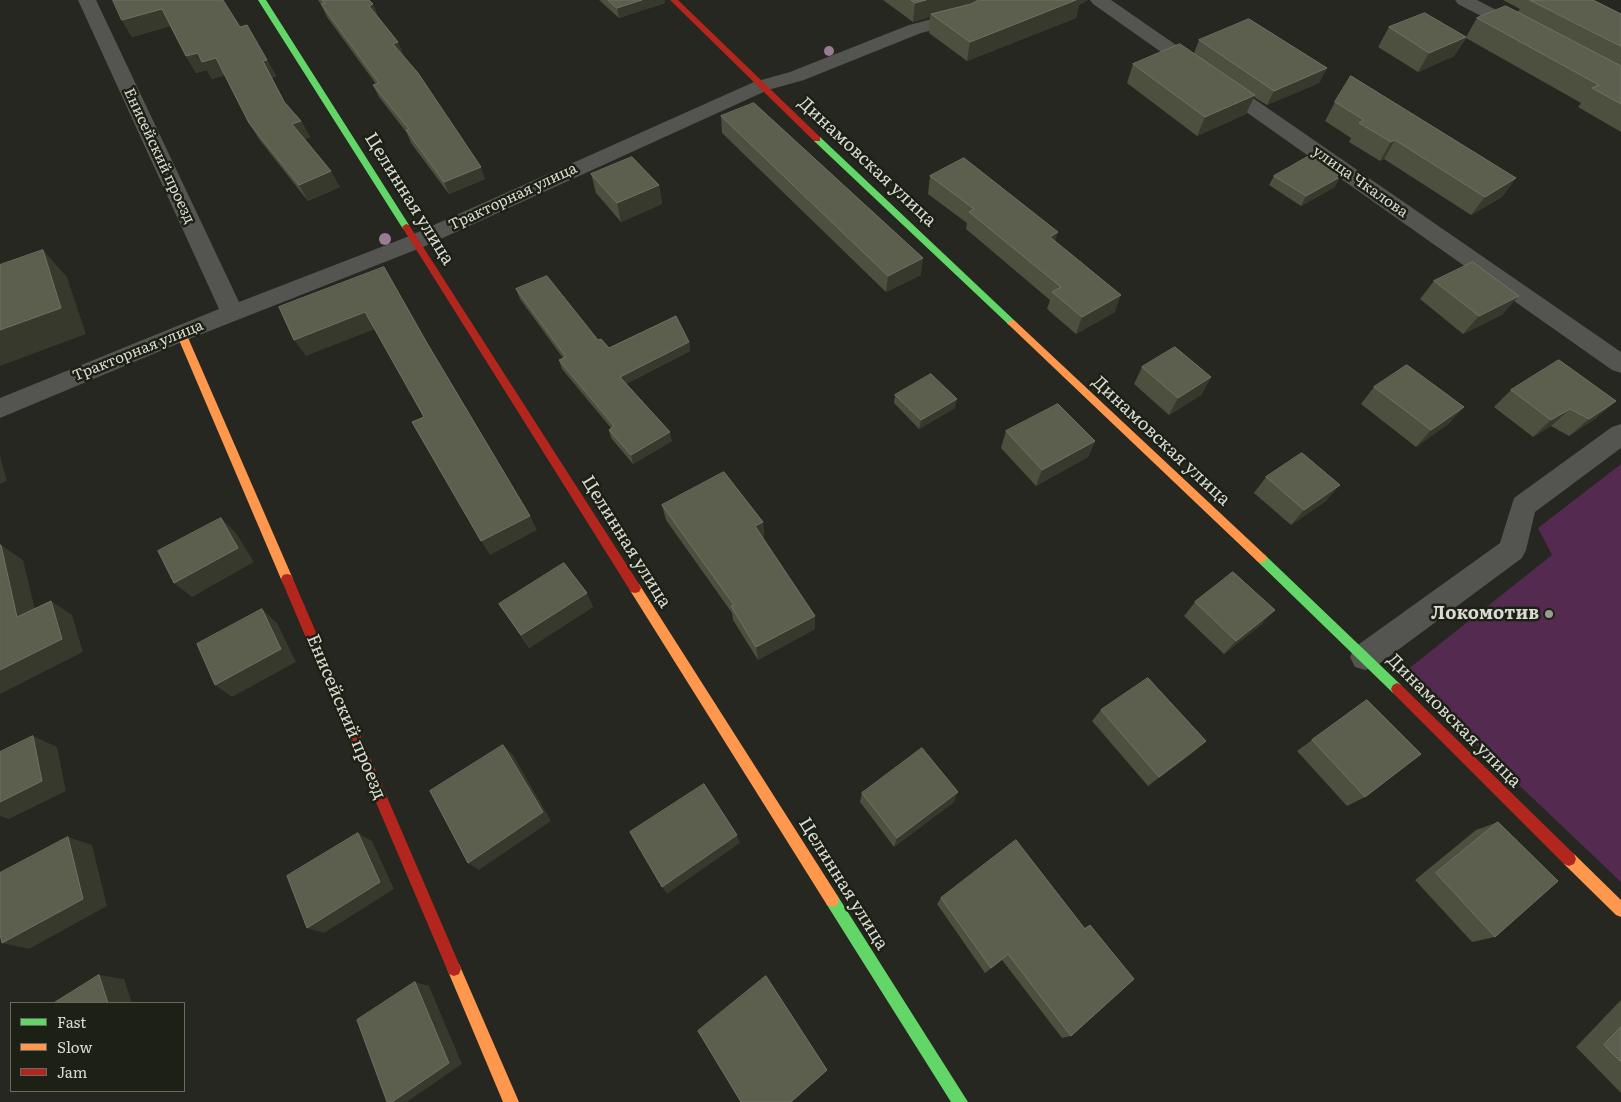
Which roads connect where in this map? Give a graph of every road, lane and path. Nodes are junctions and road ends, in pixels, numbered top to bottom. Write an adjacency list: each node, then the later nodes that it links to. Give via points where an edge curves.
1 (87, 0): 10 (street, Енисейский проезд)
2 (262, 0): 9 (street, Целинная улица)
3 (674, 0): 8 (street, Динамовская улица)
4 (999, 0): 8 (street, Тракторная улица, via 961,17 915,29 797,76)
5 (1099, 0): 12 (street, улица Чкалова)
6 (1464, 0): 7 (street)
7 (1534, 37)
8 (761, 86): 9 (street, Тракторная улица); 15 (street, Динамовская улица)
9 (415, 242): 10 (street, Тракторная улица); 18 (street, Целинная улица)
10 (232, 312): 11 (street, Тракторная улица)
11 (181, 333): 13 (street, Тракторная улица); 17 (street, Енисейский проезд)
12 (1621, 364)
13 (0, 408)
14 (1621, 434): 15 (street, via 1522,506 1512,550)
15 (1365, 658): 16 (street, Динамовская улица)
16 (1621, 910)
17 (511, 1102)
18 (960, 1102)

